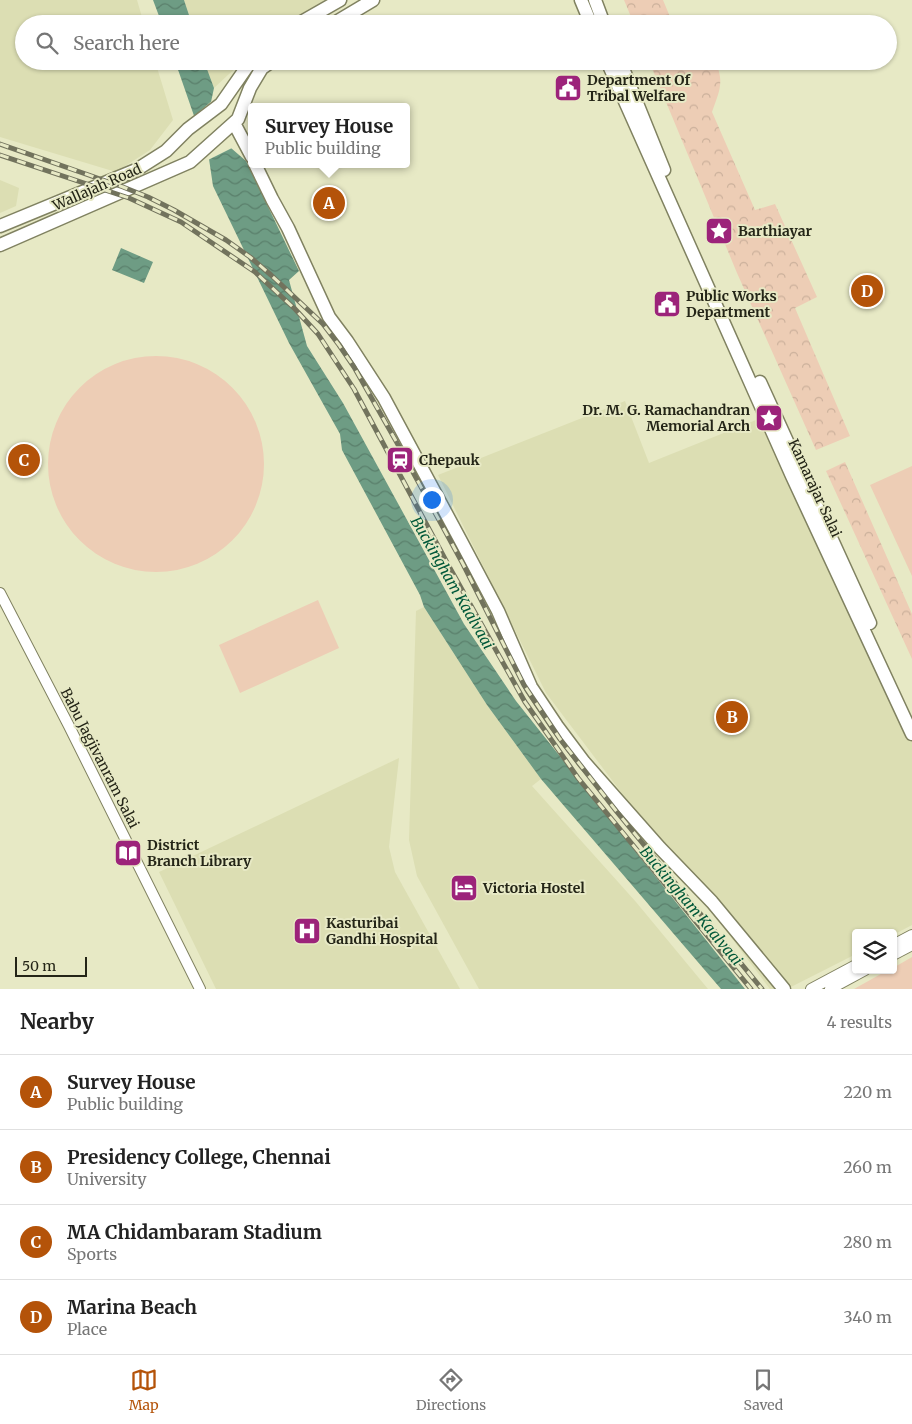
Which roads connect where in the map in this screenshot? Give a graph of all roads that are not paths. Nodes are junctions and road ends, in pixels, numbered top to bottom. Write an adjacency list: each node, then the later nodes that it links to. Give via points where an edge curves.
1 (340, 0): 5 (main road)
2 (373, 0): 6 (main road)
3 (581, 0): 7 (main road)
4 (594, 0): 8 (main road)
5 (314, 15)
6 (348, 15)
7 (587, 15)
8 (600, 15)
9 (245, 70): 16 (main road, Wallajah Road, via 221,104 166,151 136,170)
10 (261, 70): 13 (main road)
11 (611, 70): 20 (main road, Kamarajar Salai, via 792,476)
12 (624, 70): 19 (main road, Kamarajar Salai, via 683,214)
13 (232, 125): 14 (main road); 17 (main road, Wallajah Road, via 190,162)
14 (248, 151)
15 (257, 168): 28 (main road, via 329,317 384,398 498,611 531,687 584,762 712,902)
16 (0, 226)
17 (0, 246)
18 (0, 593): 27 (street, Babu Jagjivanram Salai)
19 (912, 714)
20 (912, 734)
21 (912, 934): 22 (street)
22 (897, 943)
23 (912, 945): 24 (street)
24 (897, 953)
25 (852, 967): 29 (street)
26 (858, 974): 30 (street)
27 (200, 989)
28 (784, 989)
29 (811, 989)
30 (830, 989)

